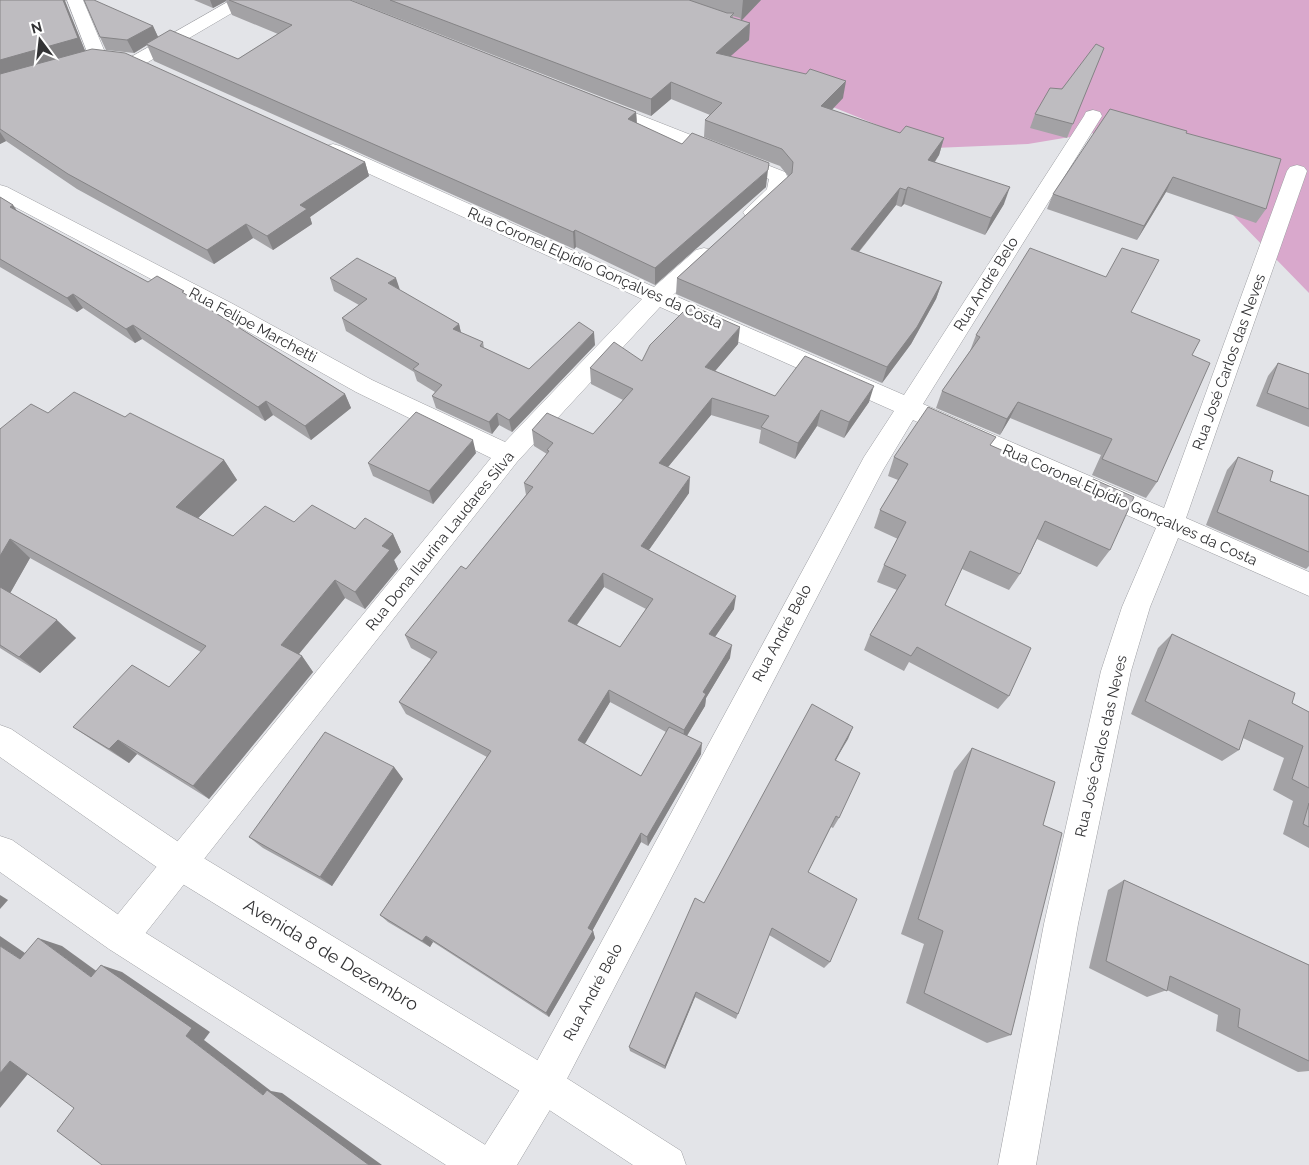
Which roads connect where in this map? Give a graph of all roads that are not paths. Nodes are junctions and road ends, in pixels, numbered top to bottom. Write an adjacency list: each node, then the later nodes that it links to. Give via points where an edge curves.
1 (75, 0): 3 (street, via 90,60)
2 (243, 0): 3 (street)
3 (137, 61): 4 (street)
4 (164, 73)
5 (588, 101): 10 (street, Rua Dona Ilaurina Laudares Silva, via 778,176 778,190)
6 (1092, 116): 11 (street, Rua André Belo)
7 (316, 142): 10 (street, Rua Coronel Elpídio Gonçalves da Costa)
8 (1297, 171): 13 (street, Rua José Carlos das Neves)
9 (0, 191): 12 (street, Rua Felipe Marchetti, via 364,386)
10 (657, 297): 11 (street, Rua Coronel Elpídio Gonçalves da Costa); 12 (street, Rua Dona Ilaurina Laudares Silva)
11 (908, 406): 13 (street, Rua Coronel Elpídio Gonçalves da Costa); 19 (street, Rua André Belo, via 872,464)
12 (508, 455): 17 (street, Rua Dona Ilaurina Laudares Silva)
13 (1171, 524): 14 (street, Rua Coronel Elpídio Gonçalves da Costa); 23 (street, Rua José Carlos das Neves, via 1136,607 1116,671 1061,924)
14 (1309, 584)
15 (0, 739): 17 (street, Avenida 8 de Dezembro)
16 (0, 852): 18 (street)
17 (180, 862): 18 (street, Rua Dona Ilaurina Laudares Silva); 19 (street, Avenida 8 de Dezembro)
18 (120, 937): 20 (street)
19 (544, 1085): 21 (street, Rua André Belo); 22 (street, Avenida 8 de Dezembro)
20 (481, 1165)
21 (495, 1165)
22 (667, 1165)
23 (1016, 1165)

